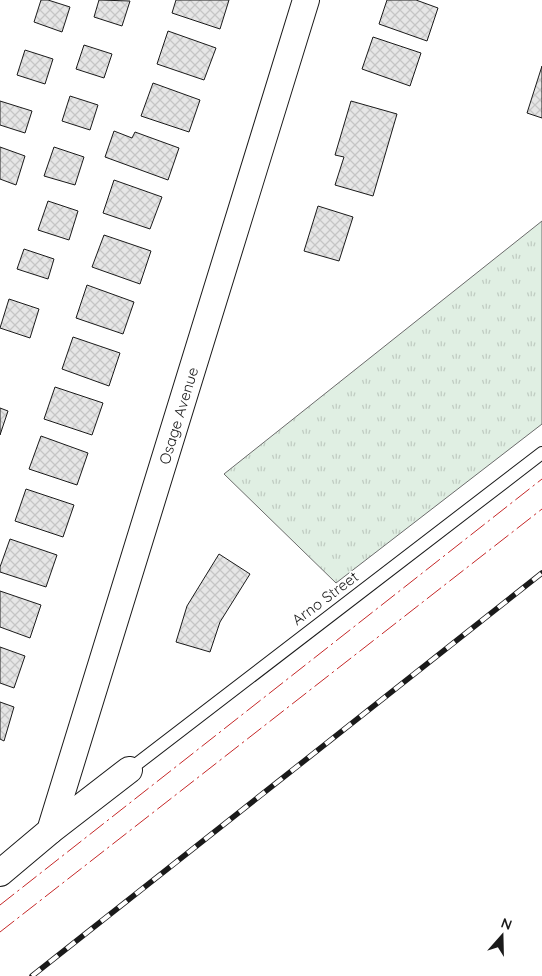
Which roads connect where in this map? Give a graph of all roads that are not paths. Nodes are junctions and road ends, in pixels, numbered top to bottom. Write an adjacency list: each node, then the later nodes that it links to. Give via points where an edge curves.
1 (306, 0): 4 (street, Osage Avenue)
2 (542, 452): 3 (lane, Arno Street)
3 (129, 770): 4 (street)
4 (50, 831): 5 (street)
5 (0, 874)

